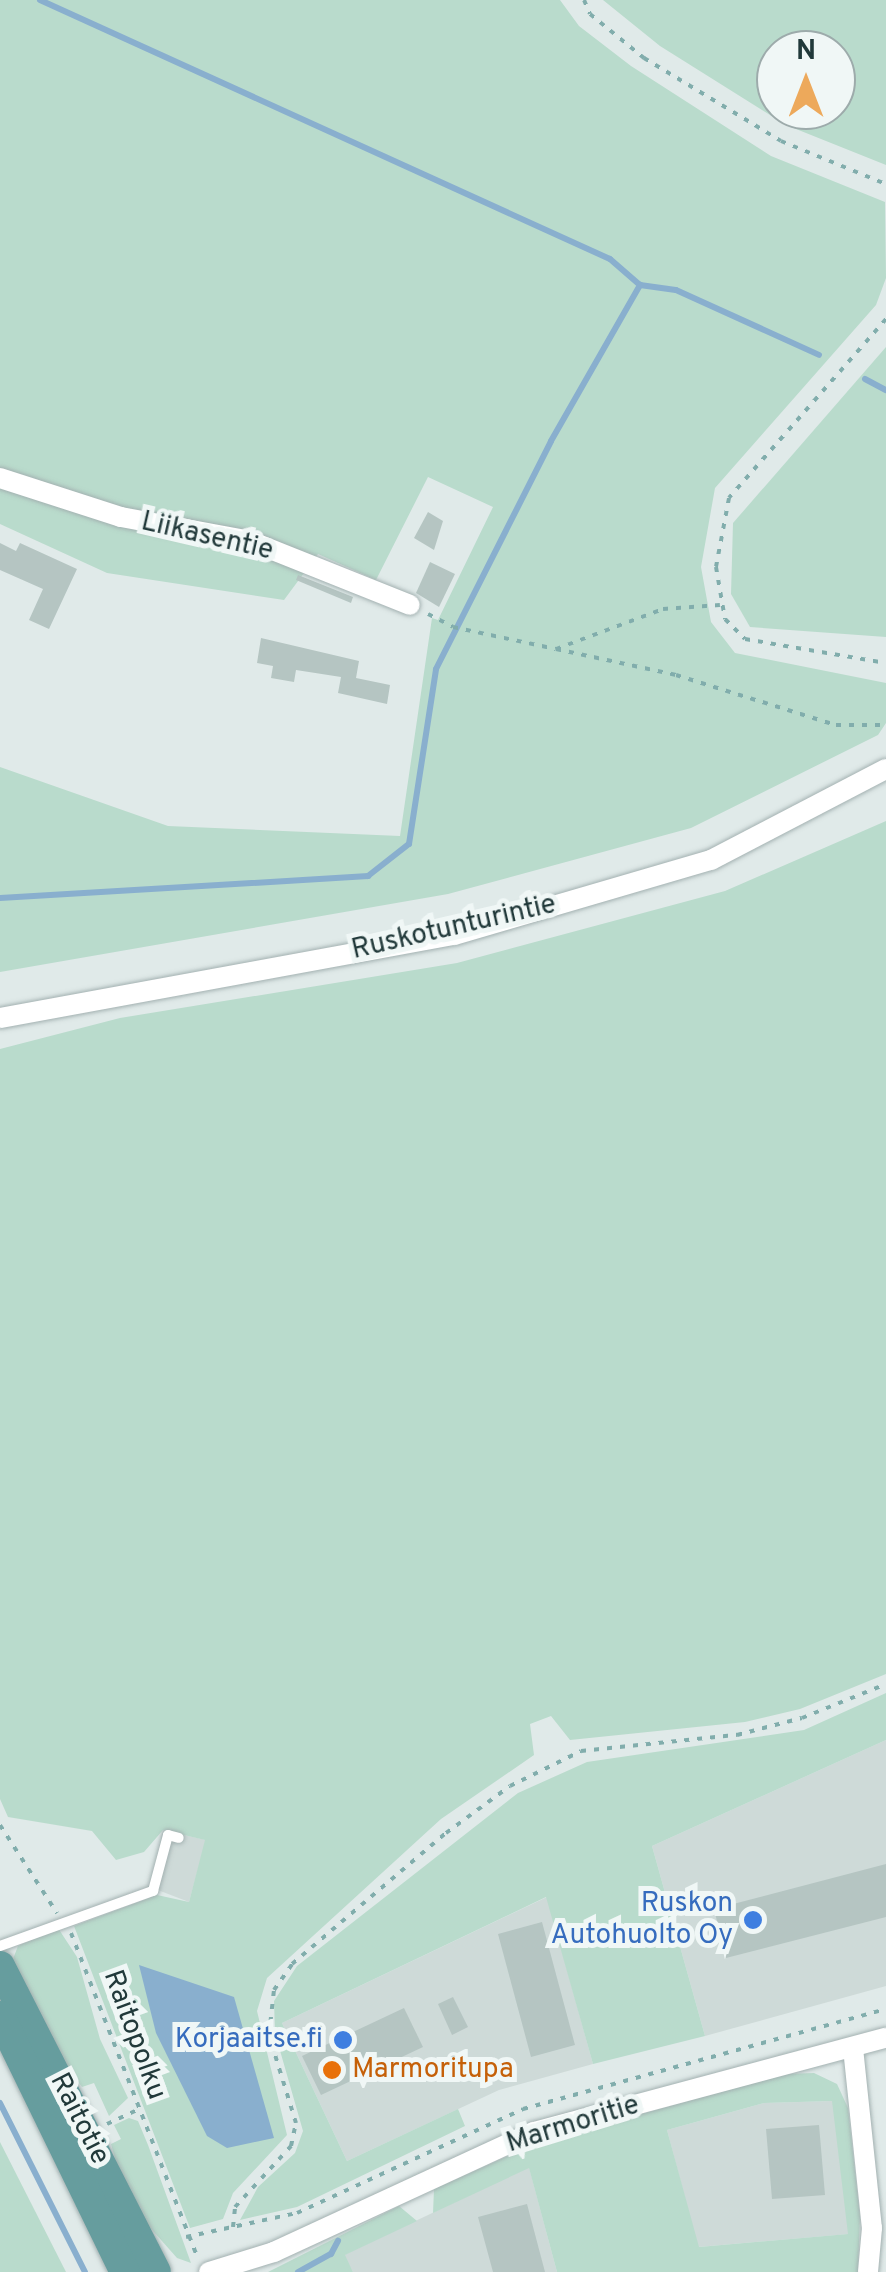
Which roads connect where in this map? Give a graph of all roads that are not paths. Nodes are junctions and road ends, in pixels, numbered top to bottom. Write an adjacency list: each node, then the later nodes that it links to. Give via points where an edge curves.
1 (0, 478): 2 (street, Liikasentie, via 121,517 250,540)
2 (410, 605)
3 (886, 769): 4 (street, Ruskotunturintie, via 711,860 454,934)
4 (0, 1018)
5 (179, 1838): 6 (lane, via 168,1835 153,1891)
6 (0, 1946)
7 (0, 1966): 13 (main road, Raitotie)
8 (0, 2016): 12 (main road, Raitotie)
9 (886, 2038): 10 (street, Marmoritie)
10 (854, 2048): 11 (street, Marmoritie, via 513,2140); 16 (street, via 872,2228)
11 (274, 2252): 14 (street, Marmoritie); 15 (street, Marmoritie)
12 (125, 2272)
13 (156, 2272)
14 (207, 2272)
15 (249, 2272)
16 (868, 2272)

